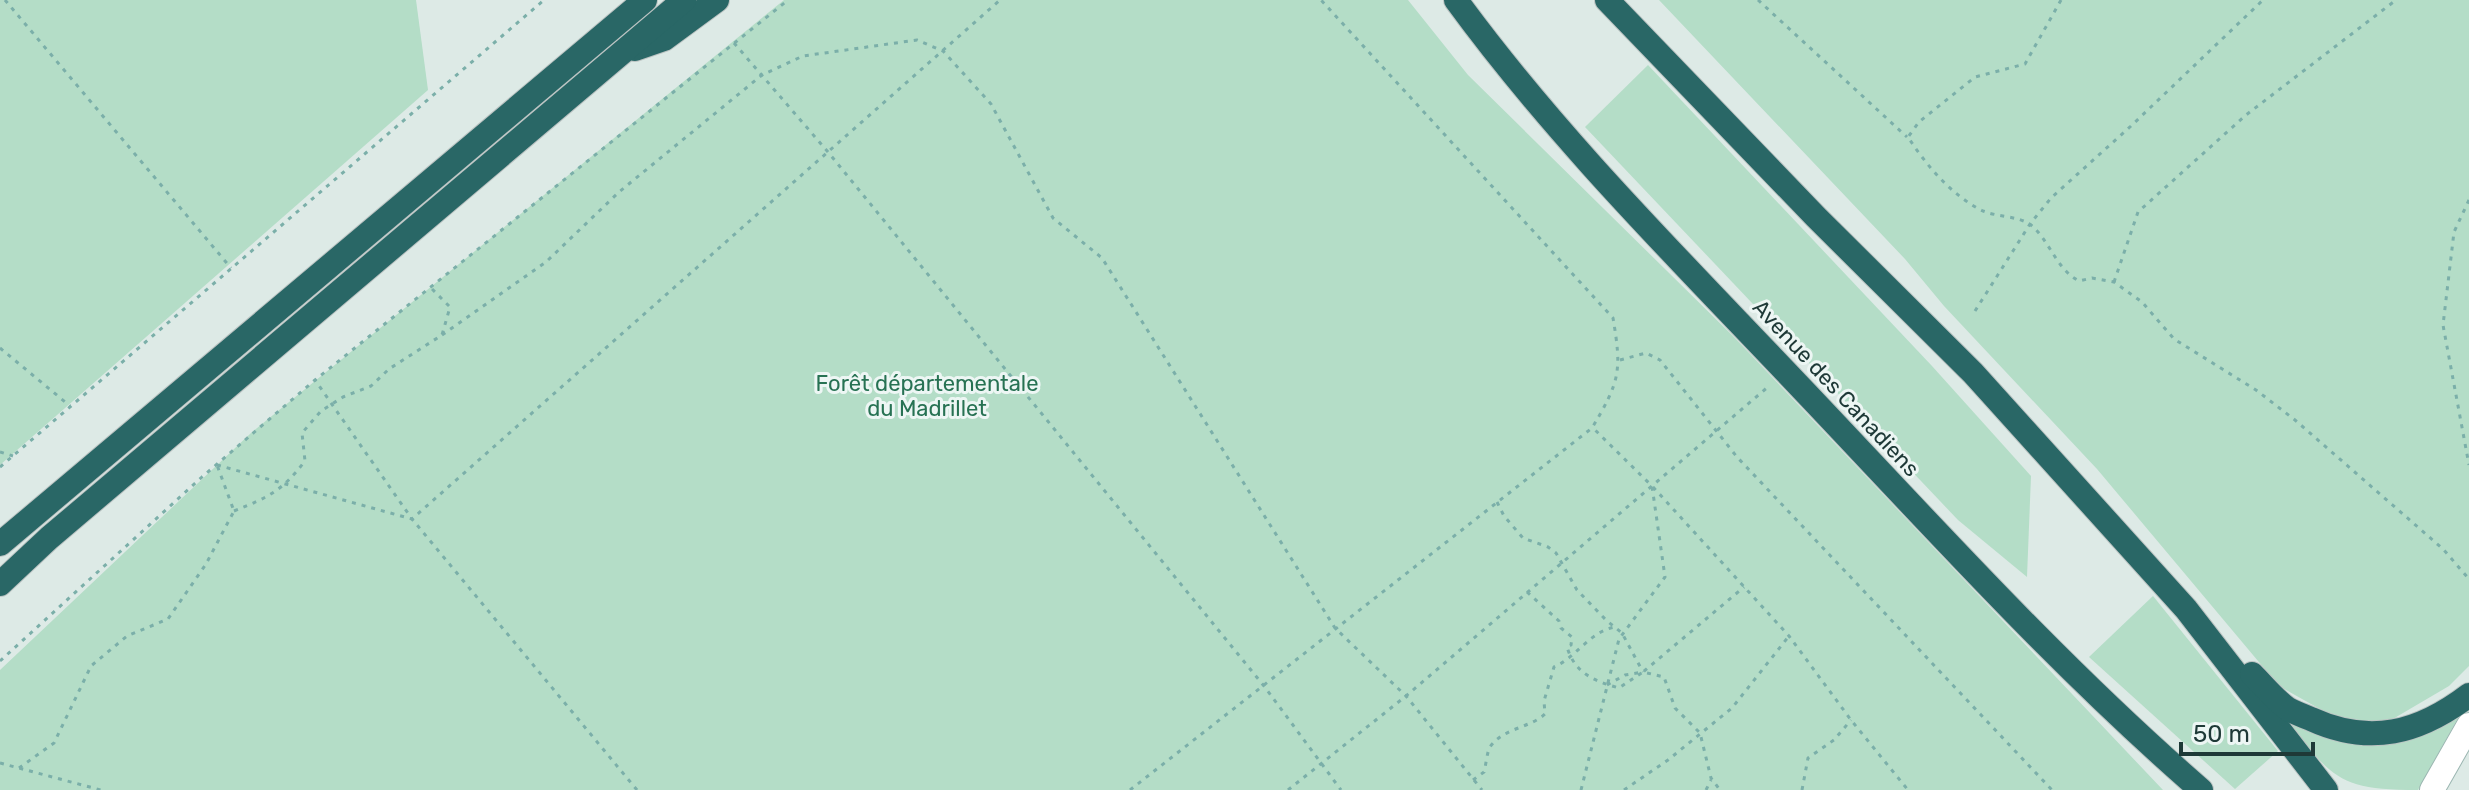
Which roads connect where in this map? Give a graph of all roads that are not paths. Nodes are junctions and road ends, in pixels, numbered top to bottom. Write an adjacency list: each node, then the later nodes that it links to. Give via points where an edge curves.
1 (619, 0): 8 (highway, via 596,21)
2 (645, 0): 8 (highway)
3 (684, 0): 7 (highway)
4 (717, 0): 7 (highway, via 664,39)
5 (1456, 0): 14 (highway, Avenue des Canadiens, via 1615,191 1981,581)
6 (1607, 0): 11 (highway, via 1973,373)
7 (618, 56): 10 (highway)
8 (578, 57): 9 (highway)
9 (0, 544)
10 (0, 584)
11 (2186, 609): 12 (highway, via 2288,709 2325,726 2361,735 2397,732 2440,716); 15 (highway)
12 (2469, 695)
13 (2469, 725): 16 (street)
14 (2201, 790)
15 (2326, 790)
16 (2432, 790)

